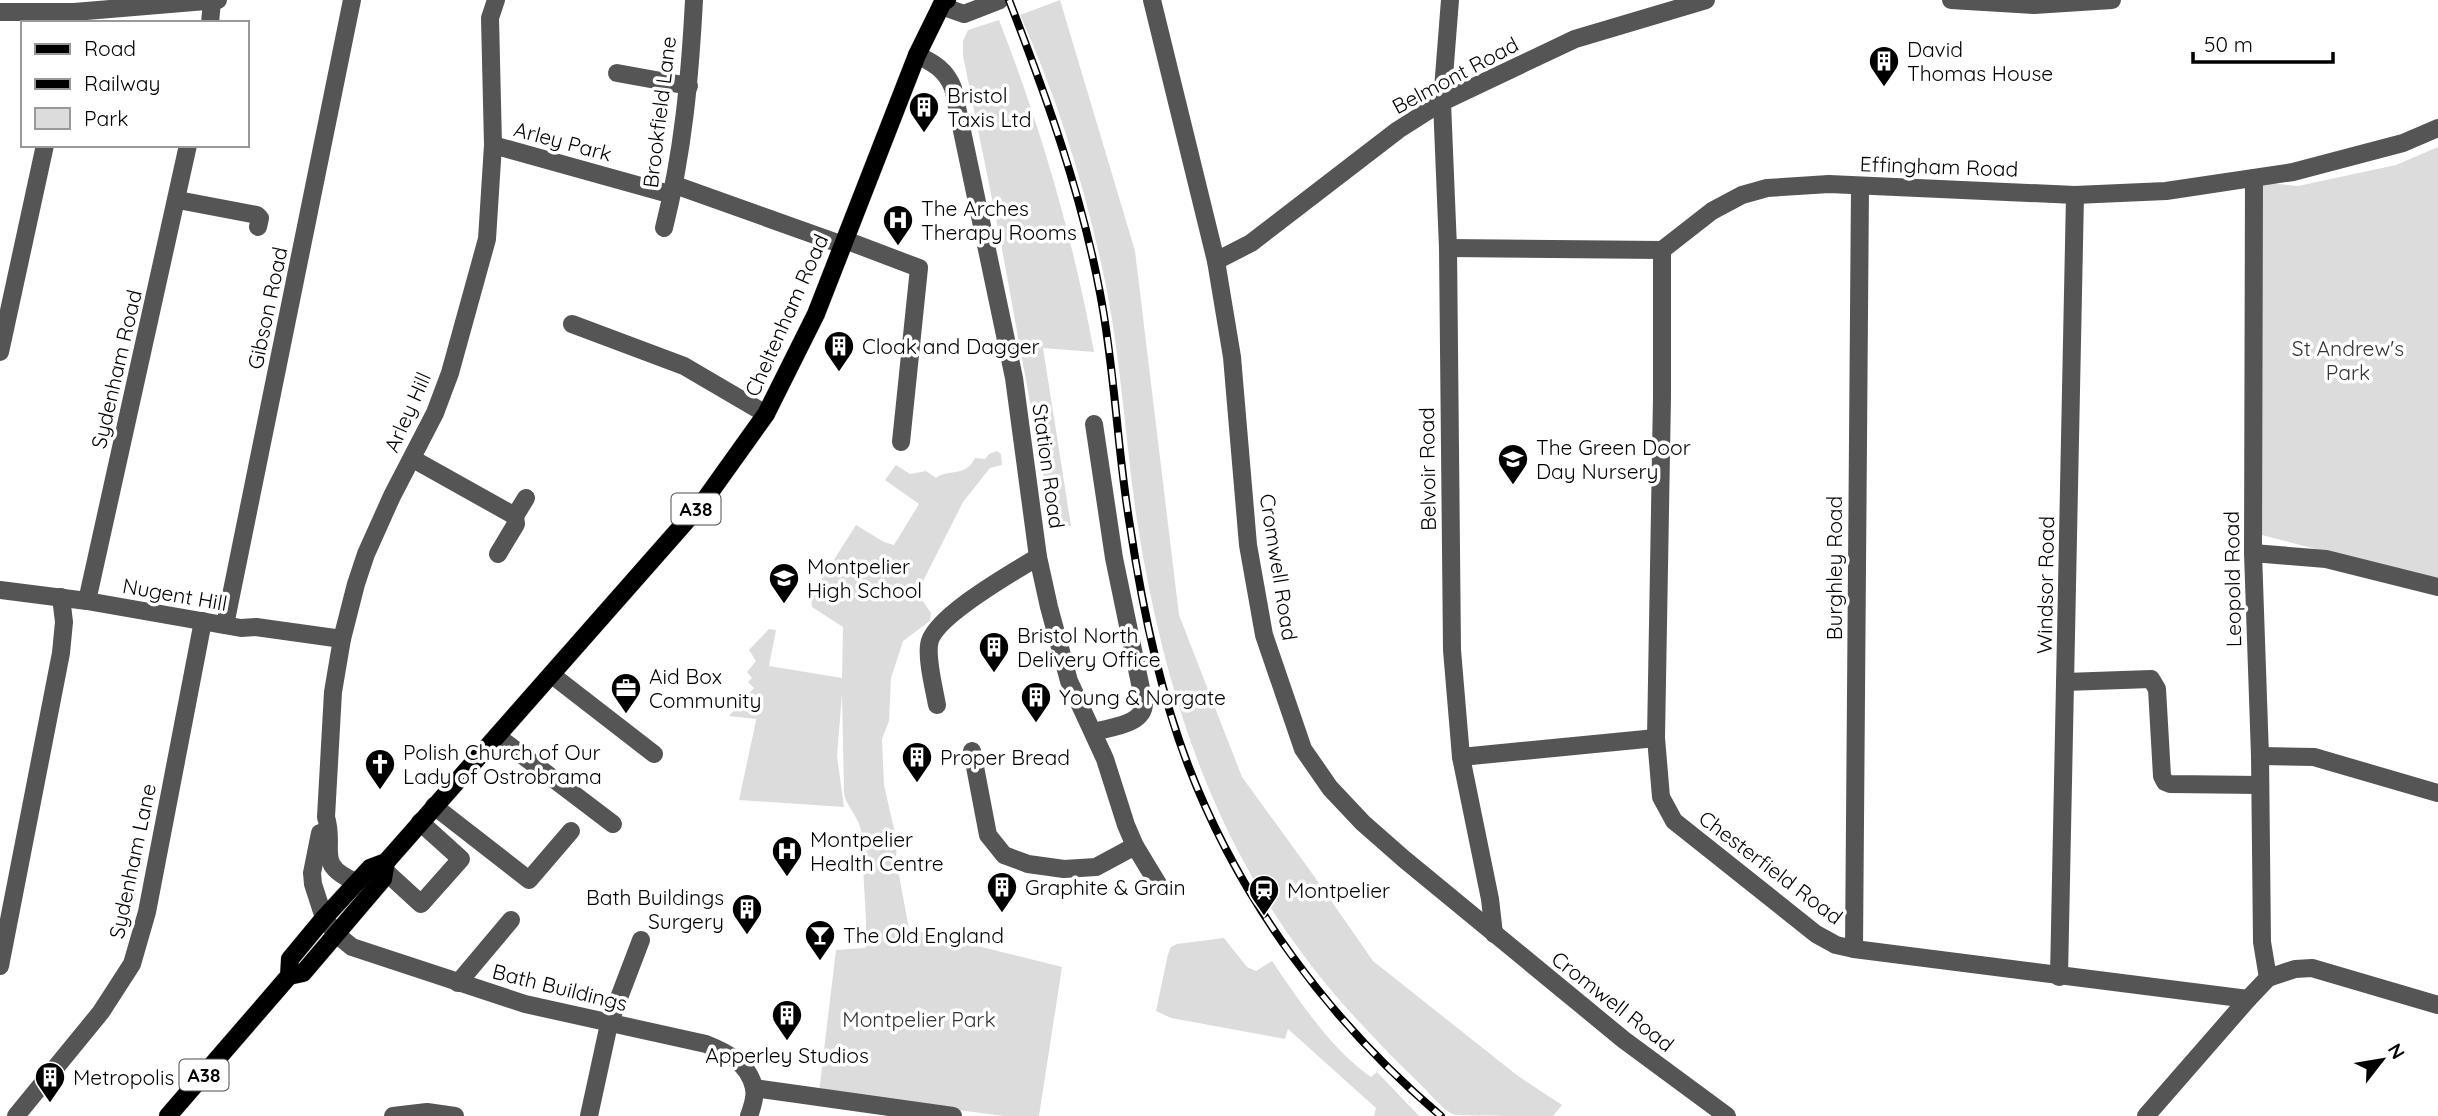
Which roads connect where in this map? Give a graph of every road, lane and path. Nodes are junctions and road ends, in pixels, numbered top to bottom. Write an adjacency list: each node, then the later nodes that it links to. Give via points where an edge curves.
1 (218, 0): 12 (street)
2 (352, 0): 53 (street, Gibson Road)
3 (483, 0): 16 (street, Arley Hill)
4 (496, 0): 16 (street, Arley Hill)
5 (694, 0): 20 (street, Brookfield Lane)
6 (1000, 0): 13 (street, via 964,14)
7 (1152, 0): 36 (street, Cromwell Road)
8 (1450, 0): 21 (street, Belvoir Road)
9 (1706, 0): 21 (street, Belmont Road, via 1575,39)
10 (1951, 0): 11 (street, via 2034,5)
11 (2112, 0)
12 (212, 1): 14 (street); 17 (street)
13 (944, 2): 18 (main road, Cheltenham Road / A38)
14 (73, 11): 15 (street)
15 (0, 12)
16 (490, 18): 23 (street, Arley Hill)
17 (209, 21)
18 (917, 55): 33 (main road, Cheltenham Road / A38); 47 (street, Station Road, via 947,74 953,88 1014,378)
19 (617, 73): 20 (street)
20 (689, 86): 28 (street, Brookfield Lane)
21 (1442, 102): 34 (street, Belvoir Road); 36 (street, Belmont Road, via 1398,130 1251,243)
22 (2438, 128): 26 (street, Effingham Road, via 2403,143)
23 (493, 145): 28 (street, Arley Park); 42 (street, Arley Hill, via 487,239 450,373)
24 (45, 147): 38 (street)
25 (188, 147): 30 (street, Sydenham Road)
26 (2254, 178): 29 (street, Effingham Road, via 2166,191); 45 (street, Leopold Road)
27 (1860, 186): 29 (street, Effingham Road); 35 (street, Effingham Road, via 1796,185 1755,191 1712,211); 81 (street, Burghley Road)
28 (668, 189): 32 (street, Brookfield Lane); 33 (street, Arley Park)
29 (2075, 195): 56 (street, Windsor Road)
30 (178, 200): 31 (street, via 258,216); 51 (street, Sydenham Road)
31 (258, 228)
32 (664, 229)
33 (844, 242): 39 (main road, Cheltenham Road / A38, via 816,314); 41 (street, Arley Park, via 919,268)
34 (1448, 248): 35 (street); 64 (street, Belvoir Road, via 1452,650)
35 (1662, 250): 60 (street, Chesterfield Road)
36 (1216, 261): 79 (street, Cromwell Road, via 1232,357 1248,545 1264,635 1303,749 1330,788 1363,823)
37 (572, 324): 39 (street, via 684,366)
38 (0, 352)
39 (766, 414): 55 (main road, Cheltenham Road / A38, via 706,498)
40 (1094, 424): 58 (street, via 1112,548 1144,710 1137,719)
41 (901, 442)
42 (413, 459): 44 (street); 54 (street, Arley Hill, via 366,554)
43 (526, 498): 44 (street)
44 (515, 516): 46 (street, via 516,524)
45 (2253, 553): 48 (street, via 2326,559); 63 (street, Leopold Road)
46 (498, 554)
47 (1038, 557): 57 (street, via 937,626 929,645); 58 (street, Station Road, via 1069,681)
48 (2438, 587)
49 (0, 590): 50 (street, Nugent Hill)
50 (61, 597): 51 (street, Nugent Hill); 82 (street, via 61,653)
51 (88, 601): 52 (street, Nugent Hill)
52 (203, 621): 53 (street, Nugent Hill); 91 (street, Sydenham Lane, via 147,912 132,964 101,1012)
53 (225, 625): 54 (street, Nugent Hill)
54 (342, 639): 68 (street, Arley Hill, via 332,705)
55 (552, 675): 59 (main road, Cheltenham Road / A38); 62 (street)
56 (2065, 682): 65 (street, via 2151,679 2157,689 2165,782); 84 (street, Windsor Road)
57 (937, 705)
58 (1094, 732): 72 (street, Station Road)
59 (497, 736): 67 (main road, Cheltenham Road / A38); 70 (street)
60 (1656, 738): 64 (street); 81 (street, Chesterfield Road, via 1661,797 1674,821 1816,934)
61 (972, 751): 72 (street, via 988,835 1004,855 1064,869 1096,867)
62 (654, 754)
63 (2260, 756): 65 (street, Leopold Road); 66 (street, via 2314,757)
64 (1461, 757): 79 (street, Belvoir Road)
65 (2260, 785): 85 (street, Leopold Road, via 2262,942)
66 (2438, 793)
67 (434, 806): 69 (main road, Cheltenham Road / A38); 71 (street, via 529,880)
68 (326, 817): 74 (street, Arley Hill, via 331,866); 76 (street, Arley Hill, via 312,873)
69 (420, 822): 73 (main road, Cheltenham Road / A38); 73 (street, via 461,859 421,904)
70 (613, 824)
71 (571, 831)
72 (1135, 846): 75 (street, Station Road)
73 (385, 867): 74 (main road, Cheltenham Road / A38, via 370,868); 78 (main road, Cheltenham Road / A38, via 383,879)
74 (356, 882): 76 (main road, Cheltenham Road / A38)
75 (1158, 884)
76 (324, 918): 78 (street, Bath Buildings); 83 (main road, Cheltenham Road / A38, via 290,959)
77 (511, 920): 86 (street)
78 (336, 934): 83 (main road, Cheltenham Road / A38, via 303,973); 86 (street, Bath Buildings, via 352,947)
79 (1493, 934): 98 (street, Cromwell Road, via 1624,1041)
80 (641, 940): 89 (street)
81 (1854, 950): 84 (street, Chesterfield Road)
82 (0, 966)
83 (289, 976): 92 (main road, Cheltenham Road / A38)
84 (2059, 976): 87 (street, Chesterfield Road)
85 (2268, 978): 87 (street); 88 (street, via 2312,968)
86 (458, 983): 89 (street, Bath Buildings)
87 (2248, 999): 99 (street)
88 (2438, 1005)
89 (609, 1024): 90 (street, Bath Buildings, via 741,1054); 95 (street)
90 (754, 1088): 96 (street); 97 (street)
91 (16, 1116)
92 (168, 1116)
93 (393, 1116): 94 (street, via 427,1112)
94 (456, 1116)
95 (589, 1116)
96 (749, 1116)
97 (953, 1116)
98 (1727, 1116)
99 (2146, 1116)

